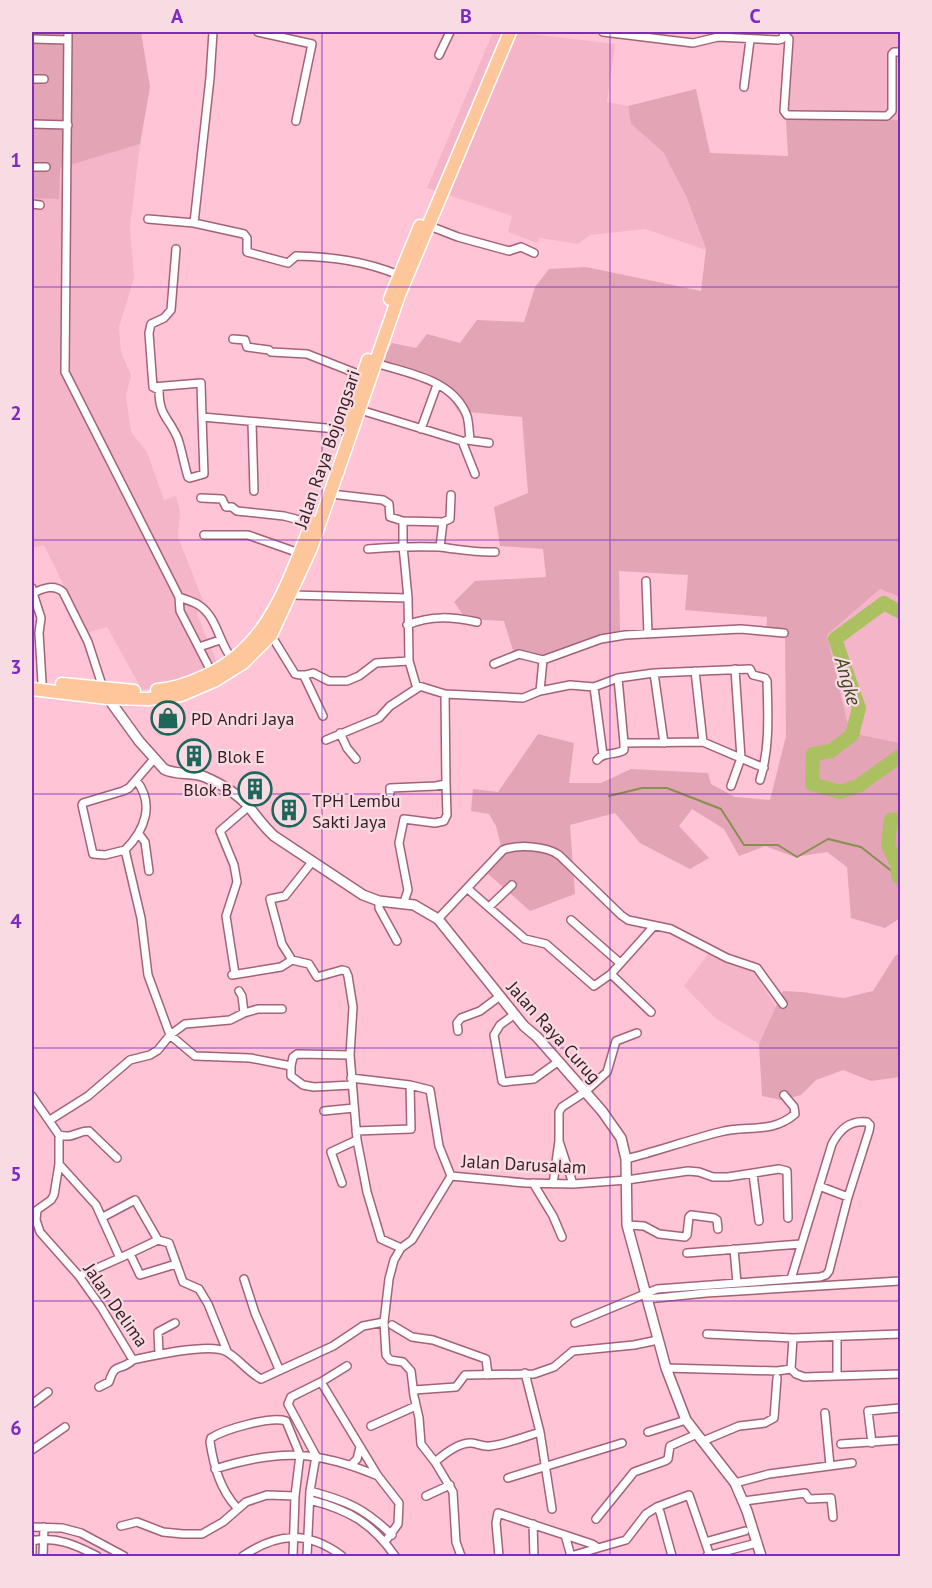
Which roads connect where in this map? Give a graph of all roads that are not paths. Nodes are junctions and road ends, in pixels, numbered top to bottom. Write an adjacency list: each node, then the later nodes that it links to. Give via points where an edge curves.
1 (68, 32): 12 (street)
2 (213, 32): 26 (street)
3 (258, 32): 13 (street)
4 (301, 32): 13 (street)
5 (450, 32): 16 (street)
6 (502, 32): 27 (highway, Jalan Raya Bojongsari)
7 (510, 32): 27 (highway, Jalan Raya Bojongsari)
8 (603, 32): 10 (street, via 693,43)
9 (785, 33): 14 (street, via 778,40); 15 (street, via 789,39 786,115 887,116 892,111 892,54)
10 (719, 34): 14 (street)
11 (32, 39): 12 (street)
12 (68, 40): 22 (street)
13 (299, 40): 20 (street, via 313,46)
14 (750, 40): 19 (street)
15 (900, 52)
16 (439, 55)
17 (32, 79): 18 (street)
18 (44, 79)
19 (744, 87)
20 (296, 121)
21 (32, 124): 22 (street)
22 (68, 125): 61 (street, via 65,372)
23 (32, 167): 24 (street)
24 (46, 167)
25 (148, 219): 26 (street)
26 (194, 223): 30 (street, via 244,234 247,252 288,263 296,256 318,257 371,264)
27 (425, 225): 29 (street, via 509,251 520,247); 30 (highway, Jalan Raya Bojongsari); 32 (highway, Jalan Raya Bojongsari)
28 (176, 249): 35 (street, via 171,310 149,327)
29 (534, 253)
30 (399, 275): 33 (highway, Jalan Raya Bojongsari)
31 (233, 339): 33 (street, via 245,340 247,347 271,352 307,354)
32 (376, 363): 34 (street); 36 (highway, Jalan Raya Bojongsari)
33 (363, 376): 36 (highway, Jalan Raya Bojongsari)
34 (437, 384): 39 (street); 41 (street, via 453,394 461,405 468,417)
35 (153, 387): 37 (street, via 201,383); 37 (street, via 159,390 162,413 175,432 190,478 204,474)
36 (356, 409): 39 (street); 40 (highway, Jalan Raya Bojongsari)
37 (202, 417): 38 (street)
38 (252, 422): 40 (street); 45 (street)
39 (421, 429): 42 (street)
40 (347, 431): 46 (highway, Jalan Raya Bojongsari); 51 (highway, Jalan Raya Bojongsari)
41 (470, 439): 42 (street); 43 (street)
42 (462, 441): 44 (street)
43 (489, 443)
44 (475, 474)
45 (254, 491)
46 (331, 494): 49 (street, via 383,500 389,504 390,517); 60 (highway, Jalan Raya Bojongsari)
47 (451, 495): 50 (street, via 450,519)
48 (201, 498): 51 (street, via 222,498 226,507 237,511)
49 (403, 520): 50 (street); 53 (street)
50 (442, 522): 54 (street)
51 (311, 523): 57 (highway, Jalan Raya Bojongsari)
52 (204, 535): 57 (street, via 248,535)
53 (403, 546): 54 (street); 55 (street); 62 (street)
54 (440, 547): 56 (street)
55 (368, 549)
56 (495, 552)
57 (299, 553): 70 (highway, Jalan Raya Bojongsari, via 267,622)
58 (645, 581): 66 (street)
59 (32, 590): 80 (street, via 40,618); 84 (street, via 57,587 63,592 88,642)
60 (291, 595): 62 (street); 67 (highway, Jalan Raya Bojongsari)
61 (179, 597): 68 (street, via 198,604 208,613); 69 (street, via 180,611)
62 (408, 598): 64 (street)
63 (477, 622): 64 (street, via 441,617)
64 (408, 625): 72 (street)
65 (784, 633): 66 (street, via 741,628)
66 (648, 634): 71 (street, via 601,639)
67 (271, 635): 78 (street, via 295,674); 84 (highway, Jalan Raya Bojongsari, via 243,663 193,691 148,699)
68 (220, 640): 69 (street); 70 (street)
69 (199, 647): 76 (street)
70 (233, 660): 76 (highway, Jalan Raya Bojongsari)
71 (543, 660): 73 (street, via 519,654); 83 (street)
72 (409, 661): 78 (street, via 376,663 347,681 328,681 313,673); 81 (street)
73 (494, 664)
74 (735, 669): 75 (street); 93 (street); 97 (street, via 750,669 753,675 767,681 769,724)
75 (695, 671): 77 (street); 90 (street)
76 (212, 673): 84 (highway, Jalan Raya Bojongsari, via 164,690)
77 (654, 673): 79 (street); 89 (street)
78 (304, 676): 86 (street)
79 (618, 678): 82 (street); 91 (street)
80 (35, 684): 84 (highway, Jalan Raya Bojongsari)
81 (419, 687): 85 (street); 87 (street, via 379,718)
82 (594, 687): 83 (street, via 570,685); 92 (street)
83 (540, 691): 85 (street, via 523,698)
84 (105, 693): 94 (main road, Jalan Raya Curug)
85 (446, 694): 100 (street)
86 (323, 716)
87 (340, 733): 88 (street); 95 (street)
88 (326, 740)
89 (664, 742): 90 (street); 91 (street)
90 (703, 742): 93 (street)
91 (624, 743): 92 (street, via 621,753)
92 (603, 754): 96 (street)
93 (741, 758): 97 (street); 101 (street)
94 (154, 759): 98 (street); 103 (main road, Jalan Raya Curug, via 168,771 205,777)
95 (356, 759)
96 (597, 760)
97 (764, 768): 99 (street)
98 (136, 780): 104 (street, via 147,800); 105 (street, via 123,791 82,805 93,854)
99 (760, 780)
100 (446, 784): 102 (street, via 390,788); 111 (street, via 444,821 405,819 399,843 408,887)
101 (731, 786)
102 (390, 794)
103 (248, 807): 106 (main road, Jalan Raya Curug, via 268,831); 117 (street, via 220,831 237,882 226,916 233,975 286,966)
104 (139, 834): 105 (street); 107 (street, via 146,846)
105 (125, 850): 129 (street, via 141,918 148,975)
106 (312, 862): 110 (main road, Jalan Raya Curug); 117 (street, via 285,896 270,899 282,944)
107 (149, 871)
108 (512, 885): 112 (street)
109 (468, 889): 112 (street); 113 (street); 115 (street, via 506,849 547,849 559,855 621,915)
110 (379, 901): 111 (main road, Jalan Raya Curug); 116 (street)
111 (404, 902): 113 (main road, Jalan Raya Curug)
112 (489, 907): 119 (street, via 525,939 546,944 594,986)
113 (438, 919): 121 (main road, Jalan Raya Curug)
114 (571, 920): 118 (street)
115 (654, 926): 118 (street); 122 (street, via 671,929 727,958 757,968)
116 (397, 940)
117 (292, 960): 130 (street, via 309,964 317,977 346,972 353,1007)
118 (620, 963): 119 (street)
119 (611, 974): 125 (street)
120 (239, 992): 124 (street)
121 (500, 996): 126 (main road, Jalan Raya Curug); 127 (street, via 480,1011 461,1018)
122 (783, 1004)
123 (282, 1008): 124 (street)
124 (244, 1012): 129 (street, via 230,1020 185,1024)
125 (651, 1012)
126 (514, 1014): 131 (main road, Jalan Raya Curug); 131 (street, via 494,1035 501,1081 534,1079)
127 (458, 1031)
128 (637, 1033): 135 (street, via 616,1041 607,1072)
129 (170, 1035): 132 (street, via 195,1056 250,1058); 140 (street, via 158,1050 130,1060 88,1096)
130 (350, 1055): 132 (street, via 297,1054); 133 (street)
131 (559, 1061): 135 (main road, Jalan Raya Curug)
132 (291, 1066): 133 (street, via 291,1076 303,1085)
133 (352, 1082): 134 (street); 138 (street)
134 (410, 1085): 141 (street, via 411,1129); 149 (street, via 428,1089 432,1094 439,1146)
135 (585, 1092): 144 (street, via 559,1112); 146 (main road, Jalan Raya Curug, via 614,1126)
136 (784, 1095): 146 (street, via 795,1114 769,1128 721,1132)
137 (33, 1100): 140 (street)
138 (354, 1108): 139 (street); 141 (street)
139 (324, 1111)
140 (50, 1120): 142 (street)
141 (356, 1131): 143 (street)
142 (59, 1135): 145 (street, via 71,1137 89,1131); 147 (street, Jalan Delima)
143 (357, 1140): 151 (street, via 331,1152); 165 (street, via 381,1239)
144 (559, 1141): 153 (street); 154 (street)
145 (117, 1158)
146 (626, 1159): 150 (main road, Jalan Raya Curug)
147 (59, 1164): 157 (street); 171 (street, Jalan Delima, via 53,1198 37,1209 36,1220 43,1236)
148 (753, 1174): 150 (street, Jalan Darusalam, via 713,1177 688,1171); 158 (street, Jalan Darusalam, via 787,1171); 159 (street)
149 (451, 1176): 152 (street, Jalan Darusalam); 165 (street, Jalan Darusalam, via 412,1240)
150 (627, 1180): 154 (street, Jalan Darusalam); 160 (main road, Jalan Raya Curug)
151 (342, 1183)
152 (533, 1183): 153 (street, Jalan Darusalam); 162 (street)
153 (553, 1184): 154 (street, Jalan Darusalam)
154 (573, 1184)
155 (819, 1186): 156 (street); 156 (street, via 835,1137 845,1126 867,1122 869,1131); 164 (street)
156 (848, 1197): 173 (street, via 829,1271 820,1277)
157 (103, 1217): 163 (street, via 135,1200); 169 (street)
158 (788, 1218)
159 (759, 1221)
160 (627, 1226): 161 (street, via 644,1226 659,1234 685,1237 691,1215 714,1218); 176 (main road, Jalan Raya Curug)
161 (718, 1229)
162 (562, 1237)
163 (158, 1240): 168 (street); 170 (street, via 169,1244)
164 (801, 1244): 166 (street); 173 (street)
165 (400, 1248): 179 (street, Jalan Darusalam, via 392,1269)
166 (734, 1249): 167 (street); 175 (street)
167 (687, 1253)
168 (130, 1254): 169 (street); 170 (street, via 140,1275)
169 (120, 1257): 171 (street)
170 (176, 1264): 185 (street, via 183,1282 199,1289 208,1304)
171 (79, 1276): 187 (street, Jalan Delima)
172 (244, 1279): 190 (street)
173 (792, 1279): 175 (street)
174 (900, 1281): 176 (street)
175 (737, 1284): 176 (street, via 657,1289)
176 (646, 1296): 178 (street); 184 (main road, Jalan Raya Curug)
177 (175, 1323): 186 (street, via 158,1332)
178 (574, 1323)
179 (388, 1324): 190 (street, via 363,1326 333,1346); 194 (street, via 412,1337 433,1340 486,1359); 199 (street, Jalan Darusalam, via 386,1355 409,1368)
180 (707, 1334): 183 (street)
181 (900, 1334): 182 (street)
182 (837, 1337): 183 (street); 195 (street)
183 (794, 1338): 191 (street)
184 (658, 1340): 189 (main road, Jalan Raya Curug); 192 (street, via 573,1351 546,1371)
185 (227, 1351): 186 (street, Jalan Delima, via 211,1348); 190 (street, via 258,1378)
186 (159, 1354): 187 (street, Jalan Delima)
187 (133, 1360): 198 (street, via 112,1370 109,1382)
188 (347, 1366): 197 (street)
189 (666, 1368): 191 (street); 205 (main road, Jalan Raya Curug)
190 (279, 1369)
191 (791, 1369): 195 (street, via 804,1377)
192 (525, 1373): 194 (street); 208 (street)
193 (900, 1374): 195 (street)
194 (488, 1375): 199 (street, via 464,1376 456,1387)
195 (837, 1376)
196 (777, 1378): 210 (street, via 774,1418)
197 (321, 1382): 215 (street); 218 (street, via 291,1397 288,1404)
198 (99, 1387)
199 (414, 1389): 202 (street, Jalan Darusalam)
200 (48, 1392): 201 (street)
201 (32, 1404)
202 (416, 1406): 206 (street); 219 (street, Jalan Darusalam, via 421,1444)
203 (900, 1408): 213 (street, via 868,1411)
204 (825, 1413): 222 (street)
205 (686, 1420): 209 (street); 210 (main road, Jalan Raya Curug)
206 (371, 1426)
207 (64, 1427): 216 (street)
208 (540, 1432): 219 (street, via 494,1446 466,1443); 223 (street)
209 (648, 1432)
210 (700, 1438): 227 (main road, Jalan Raya Curug); 238 (street, via 670,1446 668,1459 634,1472)
211 (900, 1440): 213 (street)
212 (621, 1443): 223 (street)
213 (872, 1443): 214 (street)
214 (841, 1444)
215 (360, 1447): 221 (street); 225 (street)
216 (32, 1449)
217 (300, 1455): 218 (street); 224 (street, via 261,1456); 224 (street, via 286,1421 278,1419 211,1438); 230 (street)
218 (316, 1455): 221 (street); 229 (street)
219 (435, 1462): 228 (street, Jalan Darusalam)
220 (852, 1463): 222 (street)
221 (351, 1465): 225 (street)
222 (830, 1466): 227 (street)
223 (547, 1467): 226 (street); 236 (street)
224 (215, 1469): 235 (street)
225 (378, 1476): 244 (street, via 399,1503 398,1524)
226 (508, 1478)
227 (735, 1483): 233 (main road, Jalan Raya Curug)
228 (450, 1485): 231 (street); 265 (street, Jalan Darusalam)
229 (310, 1491): 232 (street); 244 (street, via 364,1511)
230 (296, 1496): 235 (street, via 267,1495); 246 (street)
231 (426, 1496)
232 (310, 1500): 249 (street); 250 (street, via 356,1517)
233 (744, 1501): 237 (street, via 805,1493 808,1499 831,1498); 252 (main road, Jalan Raya Curug)
234 (657, 1507): 251 (street, via 689,1495); 253 (street, via 645,1514 626,1540); 268 (street)
235 (237, 1508): 240 (street, via 202,1534 163,1532 133,1522)
236 (552, 1509)
237 (832, 1517)
238 (596, 1519)
239 (533, 1524): 245 (street); 266 (street, via 498,1513); 267 (street)
240 (121, 1526)
241 (32, 1527): 242 (street)
242 (44, 1527): 247 (street); 259 (street, via 99,1538)
243 (745, 1531): 251 (street)
244 (392, 1535): 250 (street)
245 (565, 1535): 253 (street); 254 (street)
246 (295, 1538): 249 (street); 260 (street, via 270,1540); 261 (street)
247 (44, 1539): 248 (street); 257 (street); 258 (street, via 61,1540)
248 (32, 1540): 256 (street)
249 (308, 1540): 262 (street); 263 (street)
250 (385, 1542): 264 (street)
251 (705, 1542): 255 (street)
252 (757, 1543): 255 (street); 269 (main road, Jalan Raya Curug)
253 (598, 1548): 254 (street)
254 (571, 1556)
255 (709, 1556)
256 (32, 1557)
257 (43, 1557)
258 (97, 1557)
259 (124, 1557)
260 (243, 1557)
261 (293, 1557)
262 (307, 1557)
263 (342, 1557)
264 (395, 1557)
265 (461, 1557)
266 (499, 1557)
267 (534, 1557)
268 (672, 1557)
269 (761, 1557)

